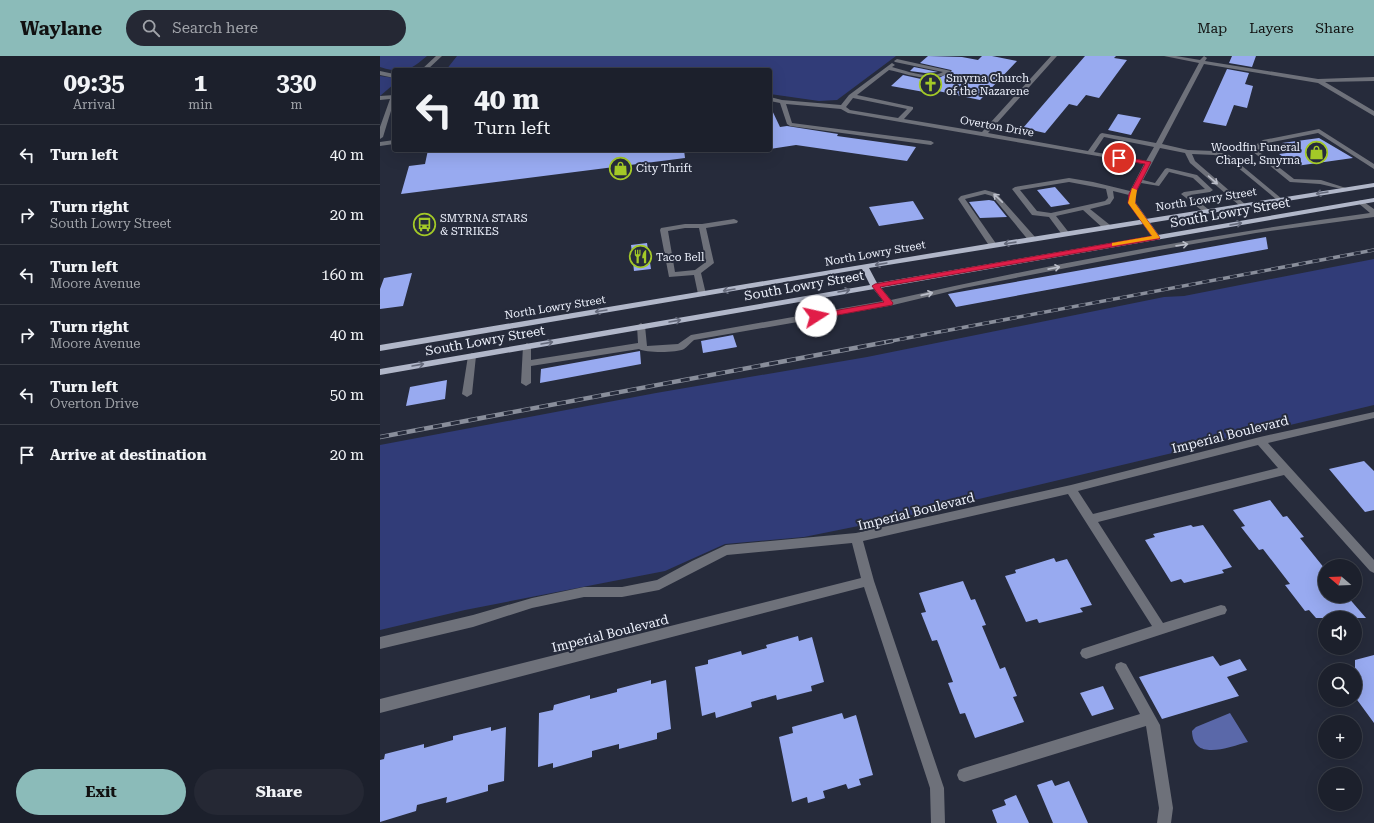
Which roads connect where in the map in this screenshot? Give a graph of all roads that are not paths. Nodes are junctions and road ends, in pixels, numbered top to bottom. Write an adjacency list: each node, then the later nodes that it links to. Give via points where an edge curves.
1 (439, 56): 7 (street)
2 (903, 56): 6 (street)
3 (1054, 56): 23 (street)
4 (1167, 56): 5 (street)
5 (1203, 59): 12 (street); 27 (street)
6 (897, 61): 8 (street); 8 (street, via 948,71 943,76 931,77)
7 (426, 68)
8 (888, 68): 13 (street)
9 (380, 74): 10 (street)
10 (392, 76)
11 (1374, 79): 12 (street)
12 (1318, 80): 20 (street)
13 (851, 96): 19 (street); 21 (street, via 911,108)
14 (392, 97): 15 (street)
15 (380, 98)
16 (392, 100): 22 (street)
17 (772, 100): 18 (street, Overton Drive)
18 (782, 102): 19 (street, Overton Drive); 25 (street, via 790,124)
19 (843, 107): 21 (street, Overton Drive, via 848,111)
20 (1374, 114)
21 (900, 120): 23 (street, Overton Drive)
22 (380, 133)
23 (984, 134): 29 (street, Overton Drive)
24 (392, 142): 26 (street)
25 (931, 143)
26 (380, 144)
27 (1157, 146): 28 (street); 29 (street, via 1102,135); 30 (street)
28 (1188, 152): 37 (street, via 1227,156); 40 (street, one-way to 40, via 1192,162)
29 (1090, 153): 30 (street, Overton Drive)
30 (1148, 162): 32 (street)
31 (1374, 167): 35 (street, via 1319,131 1265,141 1255,151 1292,181 1321,182)
32 (1139, 181): 36 (street); 42 (street, via 1157,185 1167,170 1195,176 1210,190 1184,194)
33 (1374, 184): 35 (main road, North Lowry Street)
34 (1109, 188): 36 (street); 41 (street, via 1111,198 1108,203); 45 (street, via 1069,180 1016,189 1035,213)
35 (1344, 189): 37 (main road, North Lowry Street, one-way to 37); 39 (main road)
36 (1132, 194): 47 (street, via 1132,203)
37 (1279, 199): 40 (main road, North Lowry Street)
38 (1374, 200): 39 (main road, South Lowry Street)
39 (1361, 202): 43 (street); 44 (main road, South Lowry Street)
40 (1242, 205): 42 (main road, North Lowry Street)
41 (1084, 208): 45 (street); 50 (street)
42 (1205, 211): 47 (main road, North Lowry Street)
43 (1373, 212): 49 (street)
44 (1293, 214): 49 (street); 52 (main road, South Lowry Street, one-way to 44)
45 (1051, 215): 51 (street)
46 (734, 221): 48 (street)
47 (1145, 221): 50 (main road, North Lowry Street); 52 (street)
48 (702, 226): 56 (street, via 710,263); 56 (street, via 664,230 672,275)
49 (1305, 226): 59 (street, one-way to 49, via 1075,264 1256,231)
50 (1107, 227): 51 (main road, North Lowry Street)
51 (1066, 234): 53 (main road, North Lowry Street)
52 (1156, 238): 57 (main road, South Lowry Street)
53 (1032, 239): 54 (main road, North Lowry Street, one-way to 54); 54 (street, one-way to 54, via 994,194 985,192 963,197 961,199)
54 (992, 245): 55 (main road, North Lowry Street, one-way to 55)
55 (864, 267): 57 (main road); 58 (main road, North Lowry Street, one-way to 58)
56 (697, 272): 58 (street)
57 (875, 286): 59 (street); 60 (main road, South Lowry Street, one-way to 57)
58 (702, 294): 63 (main road, North Lowry Street, one-way to 63)
59 (889, 303): 61 (street, via 691,338 680,346 652,349 643,348)
60 (641, 326): 61 (street); 62 (main road, South Lowry Street, one-way to 60)
61 (643, 345): 65 (street)
62 (527, 346): 64 (main road, South Lowry Street); 65 (street)
63 (380, 348)
64 (472, 356): 66 (main road, South Lowry Street, one-way to 64); 68 (street)
65 (527, 364): 67 (street)
66 (380, 372)
67 (526, 383)
68 (467, 394)
69 (1374, 414): 70 (street, Imperial Boulevard)
70 (1260, 440): 71 (street); 72 (street, Imperial Boulevard)
71 (1286, 470): 73 (street); 75 (street)
72 (1071, 489): 73 (street); 74 (street, Imperial Boulevard)
73 (1090, 519): 78 (street)
74 (856, 538): 76 (street, Imperial Boulevard); 79 (street, via 726,550 659,585 622,592 584,592)
75 (1374, 568)
76 (868, 582): 82 (street, Imperial Boulevard); 85 (street, via 937,788)
77 (1221, 610): 78 (street)
78 (1160, 630): 80 (street)
79 (380, 643)
80 (1086, 654)
81 (1121, 668): 83 (street)
82 (380, 706)
83 (1149, 718): 84 (street); 86 (street, via 1153,725 1162,777 1166,808)
84 (964, 775)
85 (938, 823)
86 (1164, 823)

